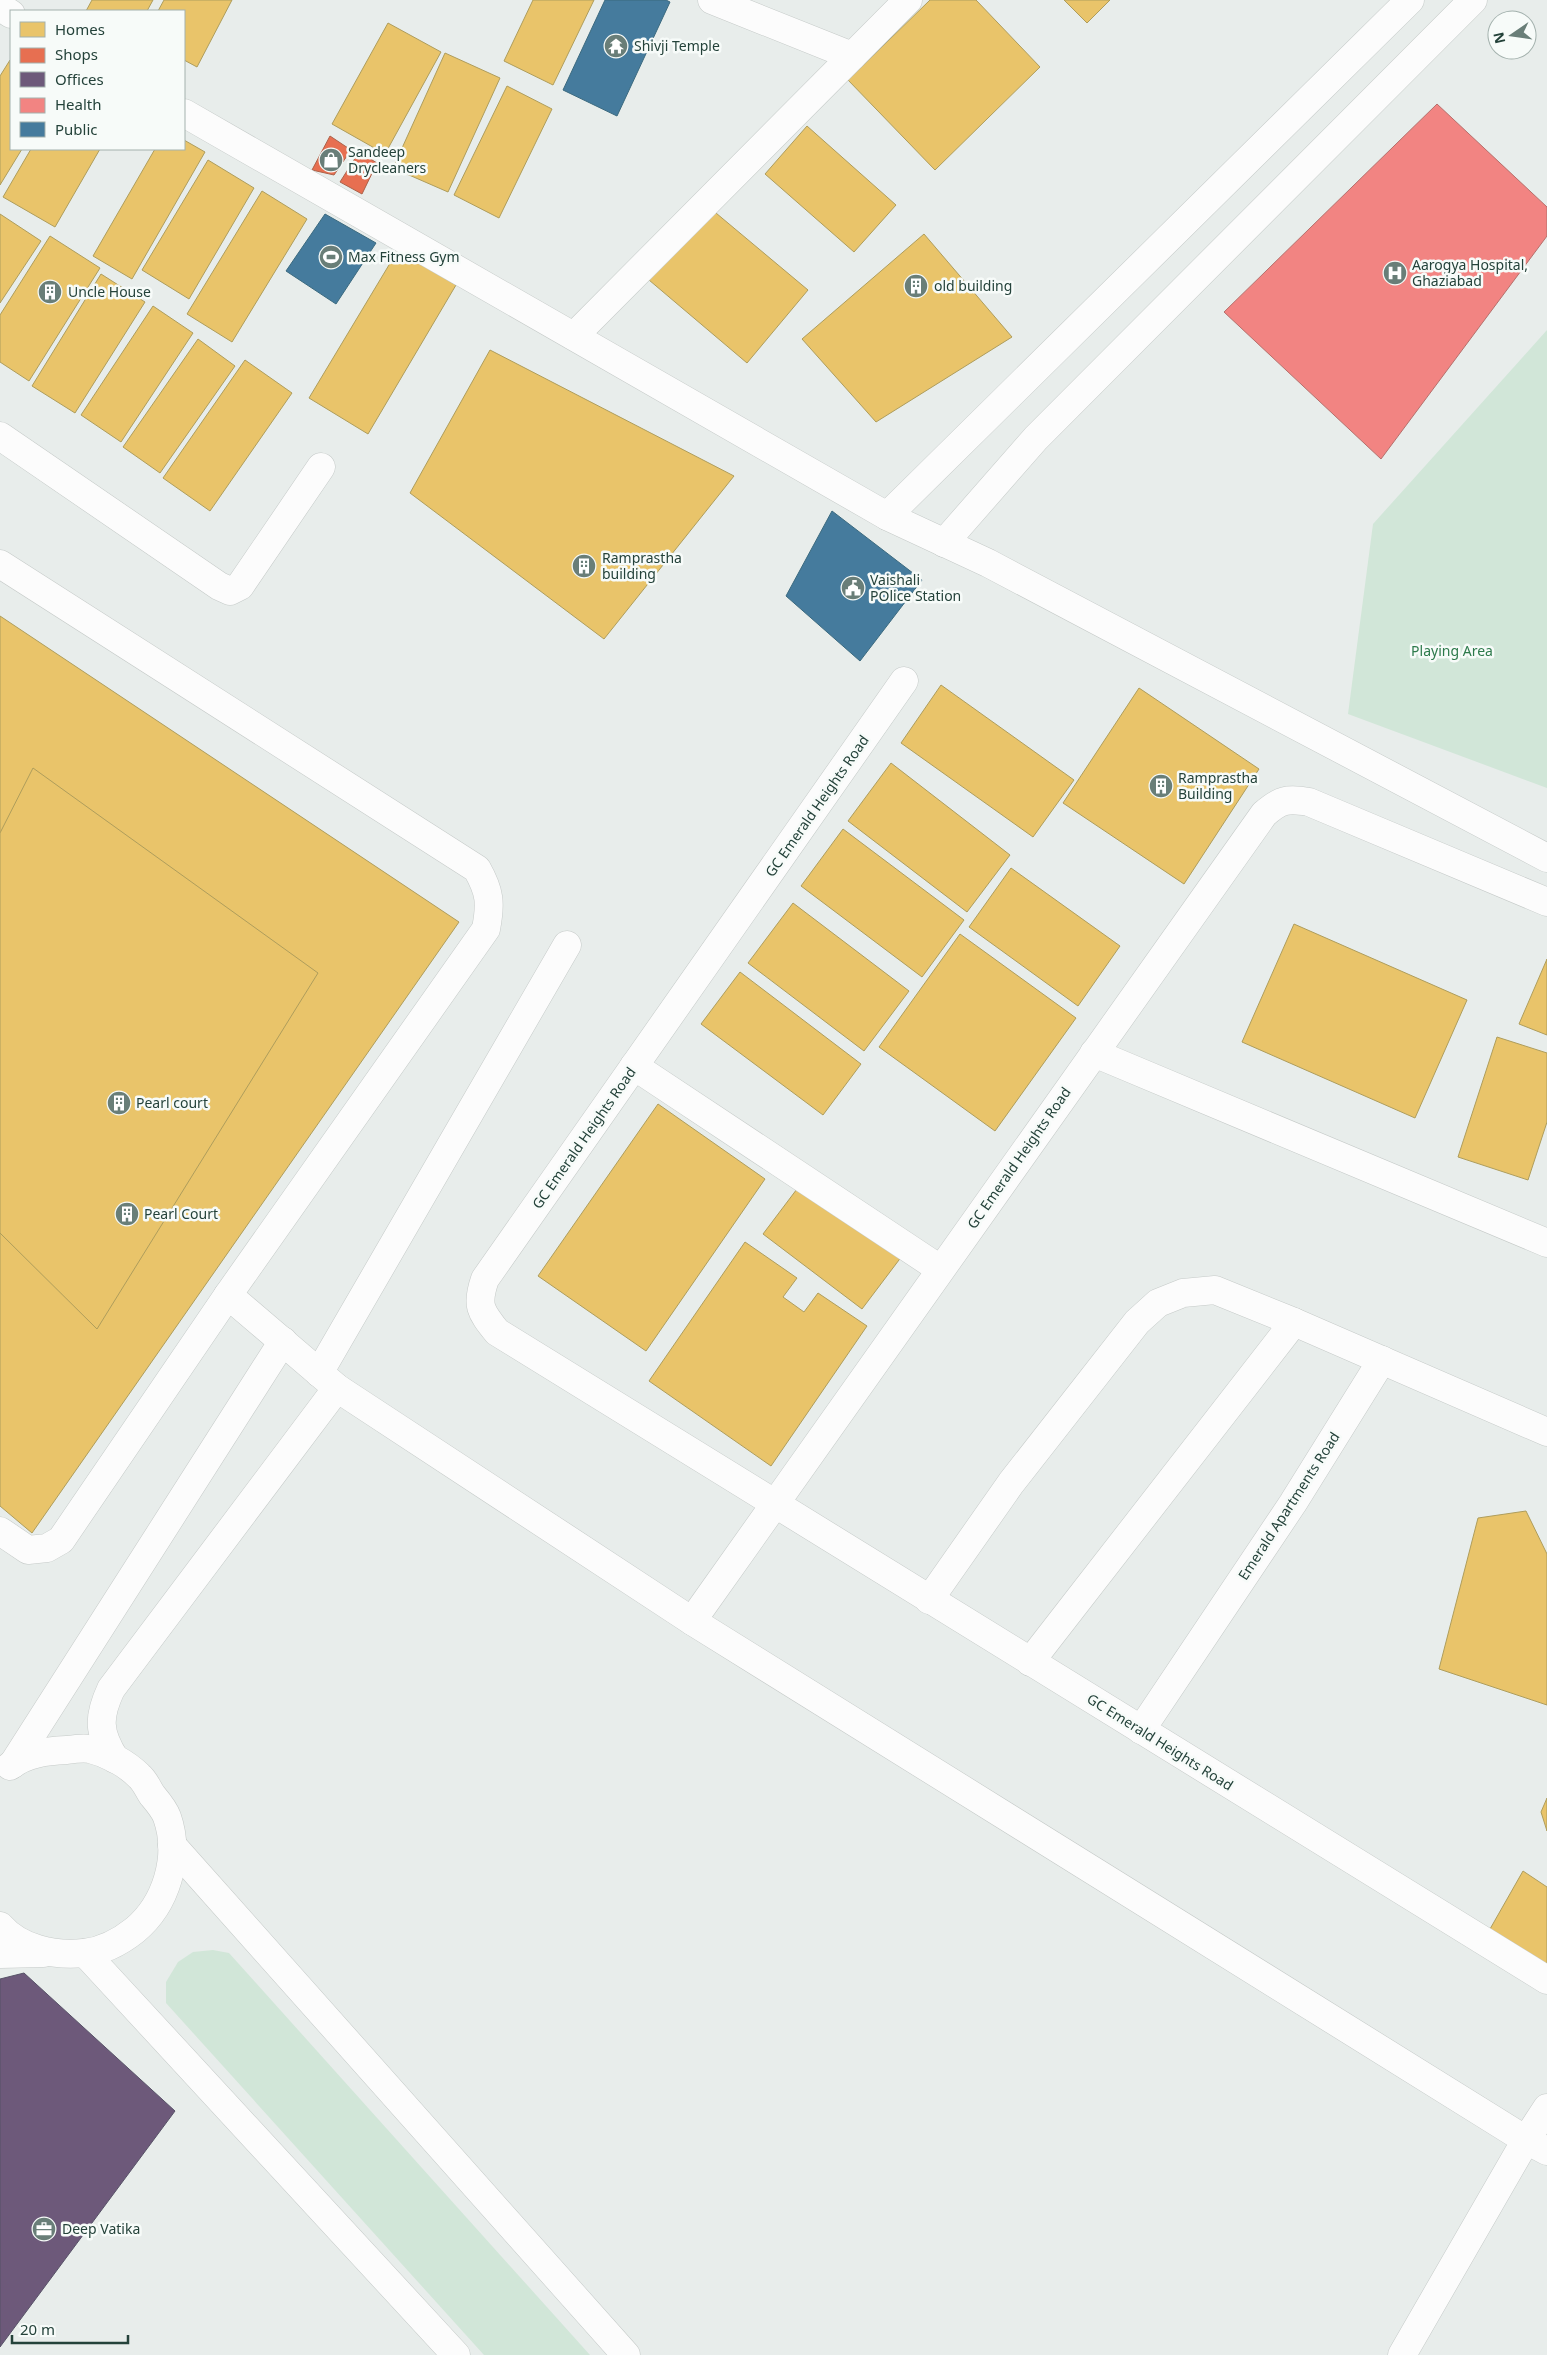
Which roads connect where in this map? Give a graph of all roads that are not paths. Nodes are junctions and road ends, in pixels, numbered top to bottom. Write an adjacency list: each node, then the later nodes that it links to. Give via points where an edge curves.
1 (712, 0): 5 (street)
2 (908, 0): 5 (street)
3 (1410, 0): 10 (street)
4 (1473, 0): 11 (street, via 1036,438)
5 (852, 56): 7 (street)
6 (185, 114): 7 (street)
7 (574, 336): 10 (street)
8 (0, 436): 9 (street, via 230,591 240,586)
9 (321, 467)
10 (898, 521): 11 (street)
11 (944, 543): 14 (street)
12 (0, 564): 21 (street, via 477,869 487,887 489,910 486,929)
13 (904, 681): 18 (street, GC Emerald Heights Road)
14 (1547, 858)
15 (1547, 902): 17 (street, GC Emerald Heights Road, via 1309,802 1293,799 1277,803 1264,814)
16 (567, 945): 25 (street)
17 (1094, 1053): 19 (street); 20 (street, GC Emerald Heights Road)
18 (634, 1066): 20 (street); 27 (street, GC Emerald Heights Road, via 485,1279 479,1297 482,1313 497,1332)
19 (1547, 1242)
20 (940, 1269): 27 (street, GC Emerald Heights Road)
21 (228, 1295): 23 (street); 28 (street, via 61,1540 47,1548 28,1550)
22 (1294, 1322): 24 (street); 29 (street, via 1215,1290 1182,1293 1158,1303 1138,1322 1011,1483); 31 (street)
23 (283, 1341): 25 (street); 34 (street)
24 (1382, 1360): 26 (street); 32 (street, Emerald Apartments Road, via 1293,1503)
25 (328, 1381): 30 (street); 33 (street, via 111,1689 101,1709 101,1729)
26 (1547, 1432)
27 (774, 1502): 29 (street, GC Emerald Heights Road); 30 (street)
28 (0, 1531)
29 (929, 1600): 31 (street, GC Emerald Heights Road)
30 (692, 1620): 42 (street)
31 (1030, 1662): 32 (street, GC Emerald Heights Road)
32 (1141, 1730): 40 (street, GC Emerald Heights Road)
33 (115, 1759): 34 (street, via 88,1749 50,1750 41,1751); 35 (street, via 140,1776 166,1816)
34 (6, 1770)
35 (172, 1845): 38 (street, via 171,1872 159,1902 144,1922 107,1948); 44 (street)
36 (0, 1926): 37 (street, via 4,1932 32,1948)
37 (49, 1953): 38 (street); 39 (street)
38 (85, 1953): 43 (street)
39 (0, 1954)
40 (1547, 1980)
41 (1547, 2108): 42 (street)
42 (1537, 2145): 45 (street)
43 (456, 2355)
44 (626, 2355)
45 (1402, 2355)

